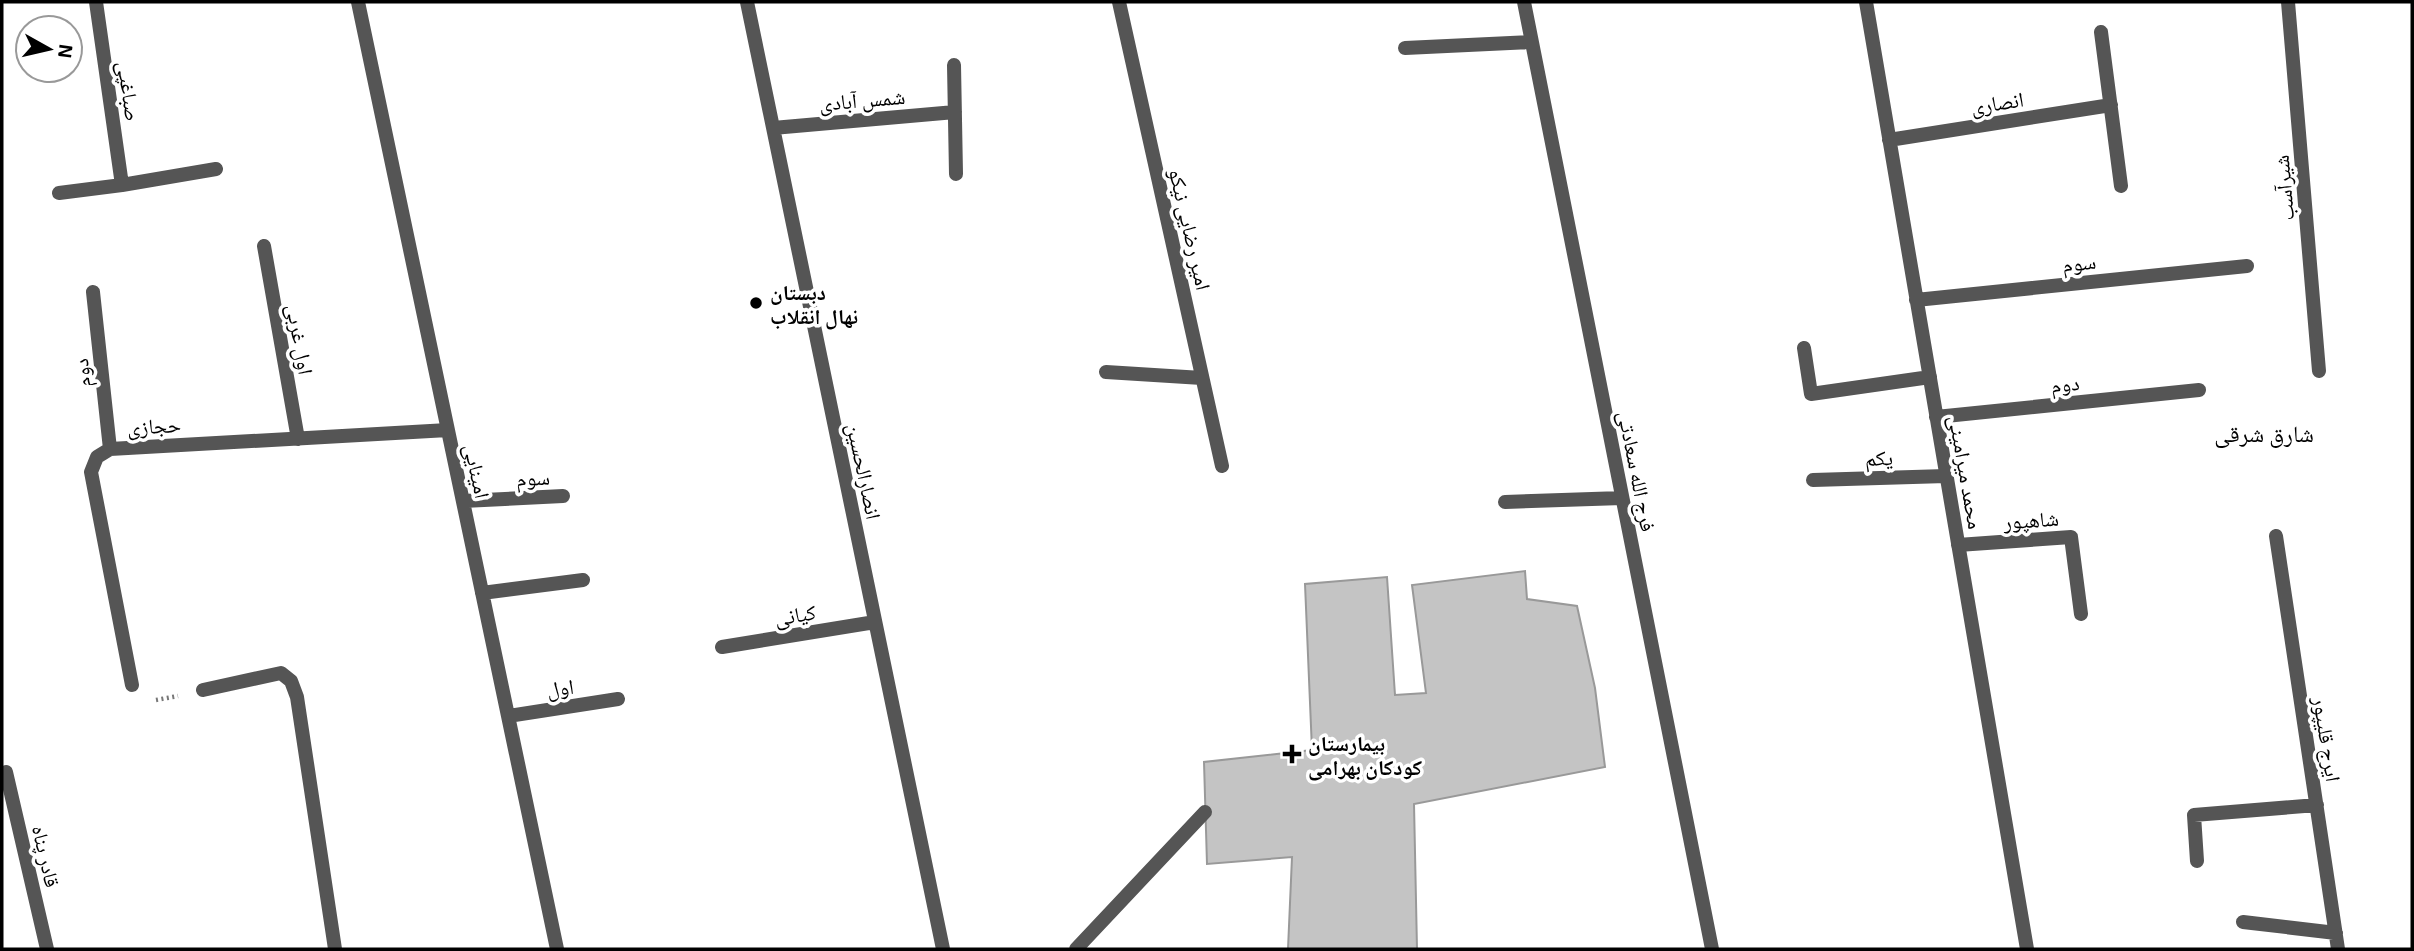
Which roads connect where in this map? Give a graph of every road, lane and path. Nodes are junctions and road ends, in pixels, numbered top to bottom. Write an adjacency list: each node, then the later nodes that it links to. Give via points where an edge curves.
1 (96, 2): 18 (street, صباغپی)
2 (358, 2): 32 (street, امینایی)
3 (747, 2): 14 (street, انصارالحسین)
4 (1119, 2): 29 (street, امیر رضایی نیکو)
5 (1524, 2): 9 (street, فرج الله سعادتی)
6 (1866, 2): 15 (street, محمد میرامینی)
7 (2288, 2): 26 (street, شیرآسب)
8 (2101, 32): 12 (street)
9 (1531, 42): 10 (street); 39 (street, فرج الله سعادتی)
10 (1405, 48)
11 (954, 65): 13 (street)
12 (2111, 105): 15 (street, انصاری); 19 (street)
13 (955, 111): 14 (street, شمس آبادی); 17 (street)
14 (773, 128): 47 (street, انصارالحسین)
15 (1889, 140): 24 (street, محمد میرامینی)
16 (216, 169): 18 (street)
17 (956, 174)
18 (122, 185): 20 (street)
19 (2120, 186)
20 (59, 193)
21 (264, 246): 33 (street, اول غربی)
22 (2247, 266): 24 (street, سوم)
23 (93, 292): 34 (street, دوم)
24 (1916, 300): 28 (street, محمد میرامینی)
25 (1804, 348): 28 (street, via 1811,394)
26 (2319, 371)
27 (1106, 372): 29 (street)
28 (1930, 377): 31 (street, محمد میرامینی)
29 (1202, 378): 35 (street, امیر رضایی نیکو)
30 (2199, 390): 31 (street, دوم)
31 (1936, 417): 36 (street, محمد میرامینی)
32 (448, 430): 33 (street, حجازی); 40 (street, امینایی)
33 (298, 439): 34 (street, حجازی)
34 (110, 449): 49 (street, حجازی, via 97,457 91,472)
35 (1222, 466)
36 (1946, 476): 37 (street, یکم); 43 (street, محمد میرامینی)
37 (1813, 480)
38 (563, 496): 40 (street, سوم)
39 (1622, 498): 41 (street); 64 (street, فرج الله سعادتی)
40 (463, 501): 45 (street, امینایی)
41 (1505, 502)
42 (2276, 536): 54 (street, ایرج قلیپور)
43 (1958, 545): 46 (street, شاهپور, via 2071,537); 65 (street, محمد میرامینی)
44 (583, 580): 45 (street)
45 (482, 593): 52 (street, امینایی)
46 (2081, 614)
47 (875, 622): 48 (street, کیانی); 62 (street, انصارالحسین)
48 (722, 647)
49 (132, 685)
50 (203, 690): 60 (street, via 281,673 291,681)
51 (618, 699): 52 (street, اول)
52 (508, 716): 61 (street, امینایی)
53 (6, 772): 59 (street, قادر پناه)
54 (2317, 806): 56 (street, via 2194,815); 58 (street, ایرج قلیپور)
55 (1205, 811): 63 (street)
56 (2197, 861)
57 (2244, 922): 58 (street)
58 (2336, 933): 66 (street, ایرج قلیپور)
59 (47, 949)
60 (335, 949)
61 (557, 949)
62 (943, 949)
63 (1076, 949)
64 (1712, 949)
65 (2027, 949)
66 (2338, 949)

